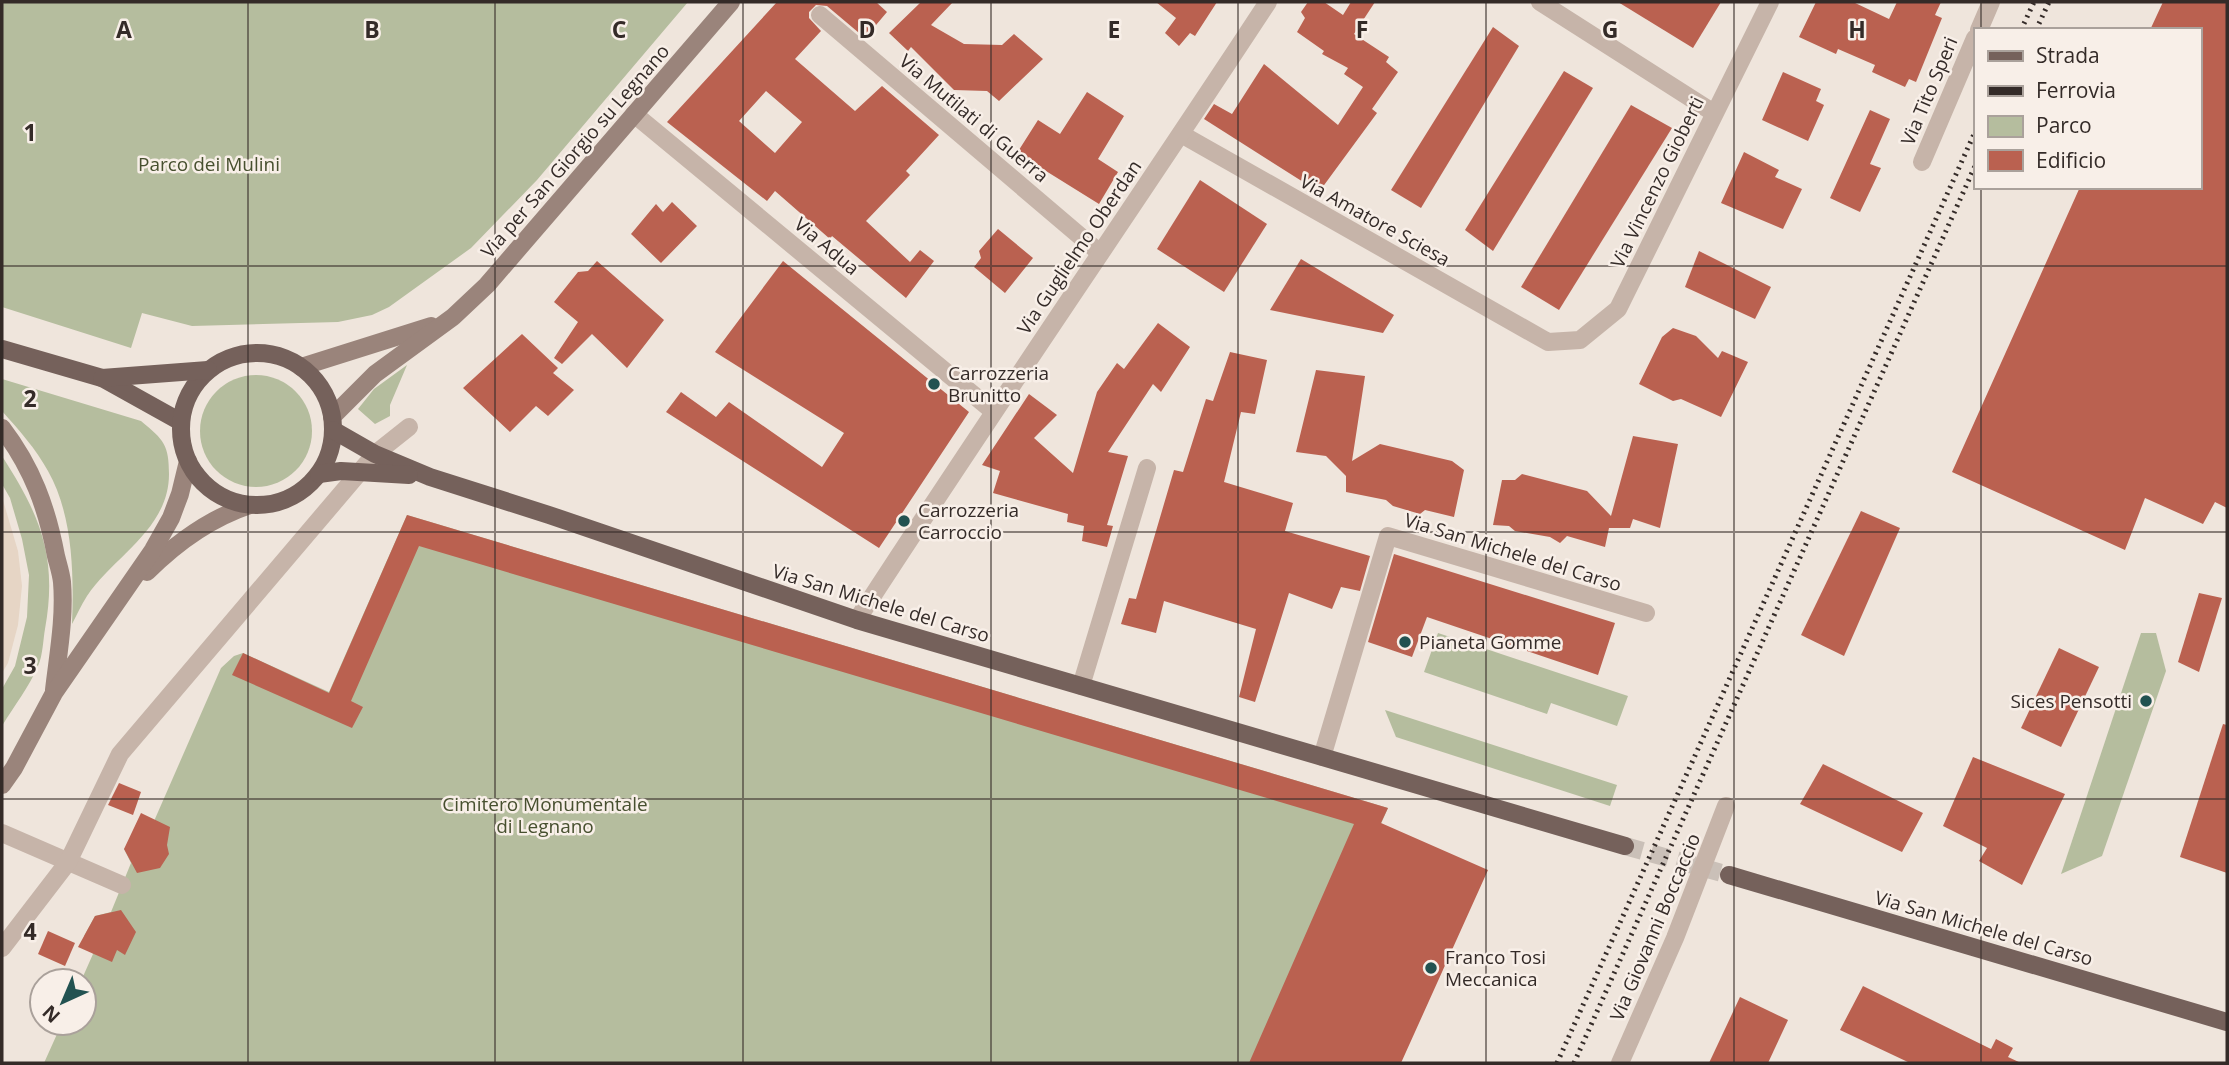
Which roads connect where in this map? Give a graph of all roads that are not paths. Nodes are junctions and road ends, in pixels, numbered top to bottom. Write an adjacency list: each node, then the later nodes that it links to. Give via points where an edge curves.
1 (732, 2): 10 (street, Via per San Giorgio su Legnano)
2 (1268, 2): 11 (street, Via Guglielmo Oberdan)
3 (1540, 2): 9 (street)
4 (1770, 2): 9 (street, Via Vincenzo Gioberti)
5 (1991, 2): 7 (street, Via Tito Speri)
6 (820, 15): 13 (street, Via Mutilati di Guerra)
7 (1980, 28)
8 (1974, 39): 12 (street, Via Tito Speri)
9 (1714, 113): 15 (street, Via Vincenzo Gioberti, via 1618,309 1580,340)
10 (634, 114): 14 (street, Via per San Giorgio su Legnano, via 487,285); 20 (street, Via Adua)
11 (1181, 134): 13 (street, Via Guglielmo Oberdan); 15 (street, Via Amatore Sciesa)
12 (1922, 162)
13 (1100, 253): 20 (street, Via Guglielmo Oberdan)
14 (445, 322): 17 (street, Via per San Giorgio su Legnano); 22 (street, Via per San Giorgio su Legnano, via 375,374)
15 (1548, 342)
16 (2, 349): 19 (main road)
17 (301, 367): 18 (main road, via 264,353 244,354); 22 (main road, via 326,398)
18 (208, 370): 19 (main road); 21 (main road, via 186,402)
19 (102, 378): 21 (main road)
20 (993, 411): 34 (street, Via Guglielmo Oberdan)
21 (181, 422): 26 (main road, via 181,442)
22 (332, 424): 25 (main road, Via San Michele del Carso); 29 (main road, via 328,456)
23 (409, 427): 25 (street)
24 (2, 428): 36 (street, via 37,485 62,581)
25 (375, 454): 28 (street); 30 (main road, Via San Michele del Carso)
26 (188, 461): 31 (main road, via 213,491); 32 (street, via 171,518)
27 (1147, 468): 35 (street)
28 (361, 471): 29 (main road, Via San Michele del Carso); 30 (main road, Via San Michele del Carso); 42 (street, via 120,754)
29 (319, 474): 31 (main road, via 289,499)
30 (430, 477): 34 (main road, Via San Michele del Carso)
31 (250, 505): 32 (street, via 186,538)
32 (113, 607): 36 (street)
33 (1646, 613): 37 (street, Via San Michele del Carso, via 1388,536)
34 (857, 620): 35 (main road, Via San Michele del Carso)
35 (1081, 686): 37 (main road, Via San Michele del Carso)
36 (54, 693): 38 (street)
37 (1322, 757): 41 (main road, Via San Michele del Carso)
38 (2, 785)
39 (1726, 806): 47 (street, Via Giovanni Boccaccio)
40 (2, 833): 42 (street)
41 (1625, 845)
42 (68, 862): 44 (street); 45 (street)
43 (1729, 875): 46 (main road, Via San Michele del Carso)
44 (122, 885)
45 (2, 948)
46 (2227, 1022)
47 (1620, 1063)

